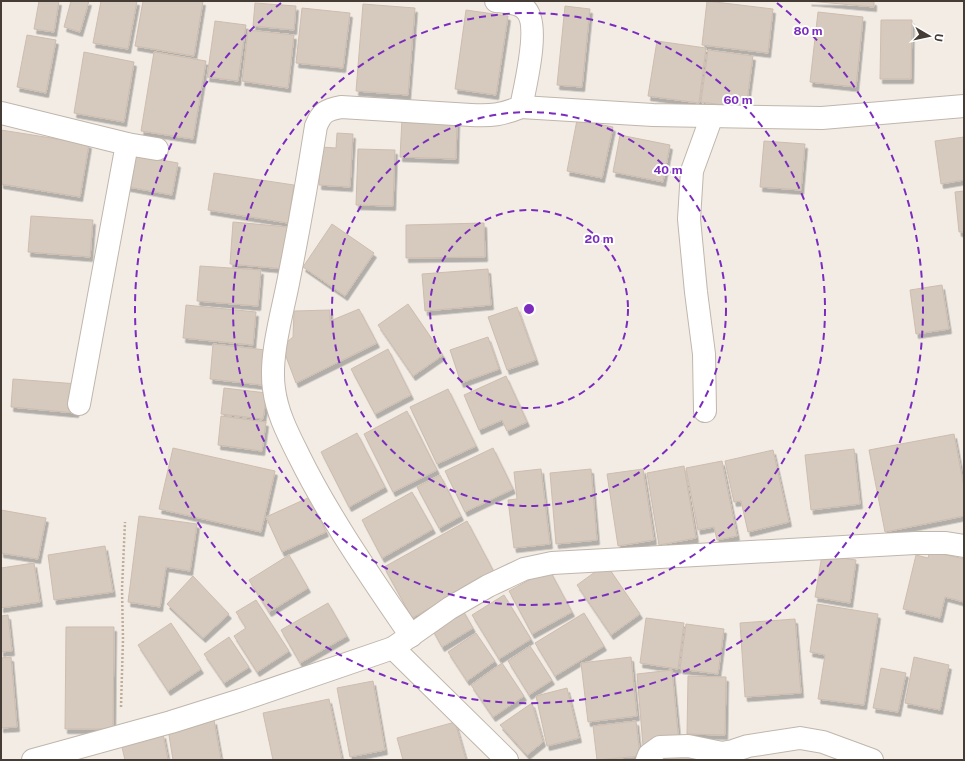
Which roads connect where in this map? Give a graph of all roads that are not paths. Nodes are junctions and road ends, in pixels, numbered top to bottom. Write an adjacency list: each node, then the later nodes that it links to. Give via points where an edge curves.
1 (496, 1): 3 (street, via 517,4 530,14 532,39)
2 (964, 106): 5 (street, via 822,118)
3 (521, 107): 5 (street); 11 (street, via 498,115 471,116 341,107 320,115 316,126 300,225 274,355 273,388 280,415 314,486 360,561)
4 (1, 113): 6 (street)
5 (712, 116): 9 (street, via 692,170 689,219 704,354)
6 (127, 144): 7 (street); 8 (street)
7 (157, 149)
8 (79, 404)
9 (705, 411)
10 (964, 546): 11 (street, via 915,543 552,562 524,569 488,586 450,608)
11 (411, 636): 12 (street)
12 (393, 648): 13 (street, via 171,722); 14 (street)
13 (33, 760)
14 (507, 760)
15 (646, 760): 16 (street, via 660,747 688,746 722,753 753,745 800,738 823,742)
16 (872, 760)

